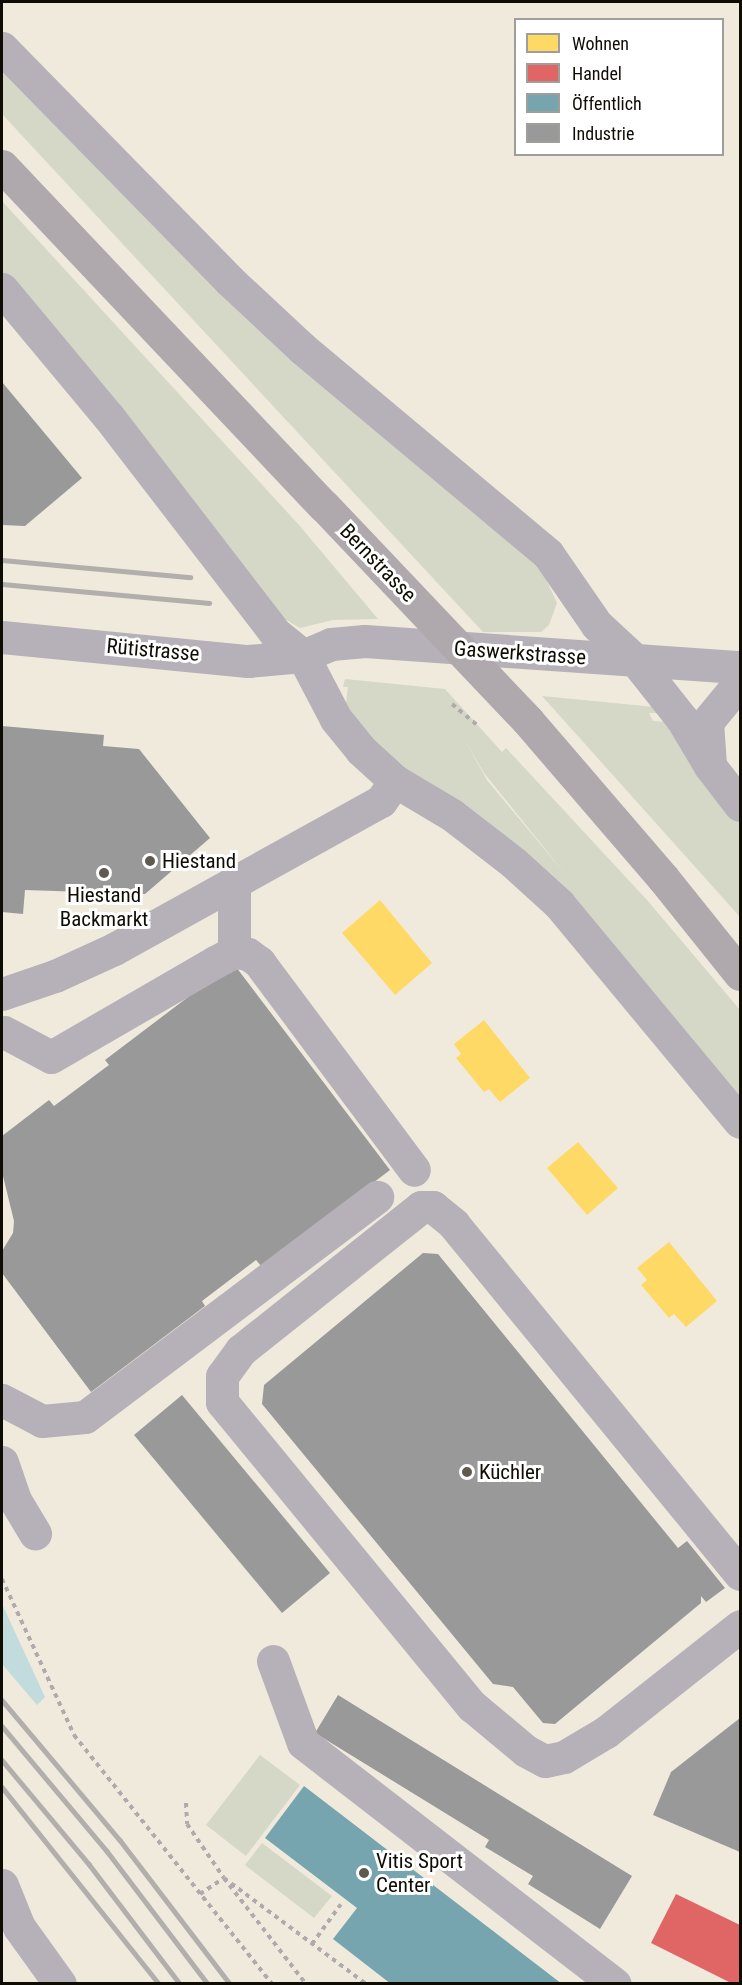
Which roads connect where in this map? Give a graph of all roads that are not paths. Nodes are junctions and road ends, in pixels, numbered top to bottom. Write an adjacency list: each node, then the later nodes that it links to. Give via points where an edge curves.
1 (2, 48): 6 (street, via 229,280 303,349 548,554 597,625)
2 (2, 166): 14 (main road, Bernstrasse, bridge, via 528,721)
3 (2, 289): 5 (street, via 108,416 275,633)
4 (2, 637): 5 (street, Rütistrasse, via 248,661)
5 (303, 656): 6 (street, Gaswerkstrasse, via 331,644 365,641); 10 (street, via 336,718)
6 (636, 661): 7 (street, Gaswerkstrasse); 9 (street, via 682,719)
7 (741, 667)
8 (741, 682): 9 (street, via 707,722)
9 (710, 766): 11 (street)
10 (395, 781): 12 (street, via 381,801); 17 (street, via 452,815 514,862 559,904)
11 (741, 805)
12 (234, 881): 13 (street); 15 (street, via 114,949 55,976)
13 (234, 952): 16 (street, via 51,1057); 18 (street, via 248,954 259,962)
14 (741, 974)
15 (2, 994)
16 (2, 1036)
17 (741, 1122)
18 (414, 1170)
19 (377, 1197): 20 (street, via 85,1417 42,1421)
20 (2, 1400)
21 (2, 1462): 22 (street, via 15,1500)
22 (34, 1533)
23 (741, 1574): 24 (street, via 454,1224 433,1207 421,1207 241,1350 222,1376 222,1402 472,1706 526,1751 545,1761 564,1757 606,1732)
24 (741, 1626)
25 (273, 1661): 28 (street, via 303,1743)
26 (2, 1885): 27 (street, via 19,1927)
27 (60, 1983)
28 (615, 1983)

